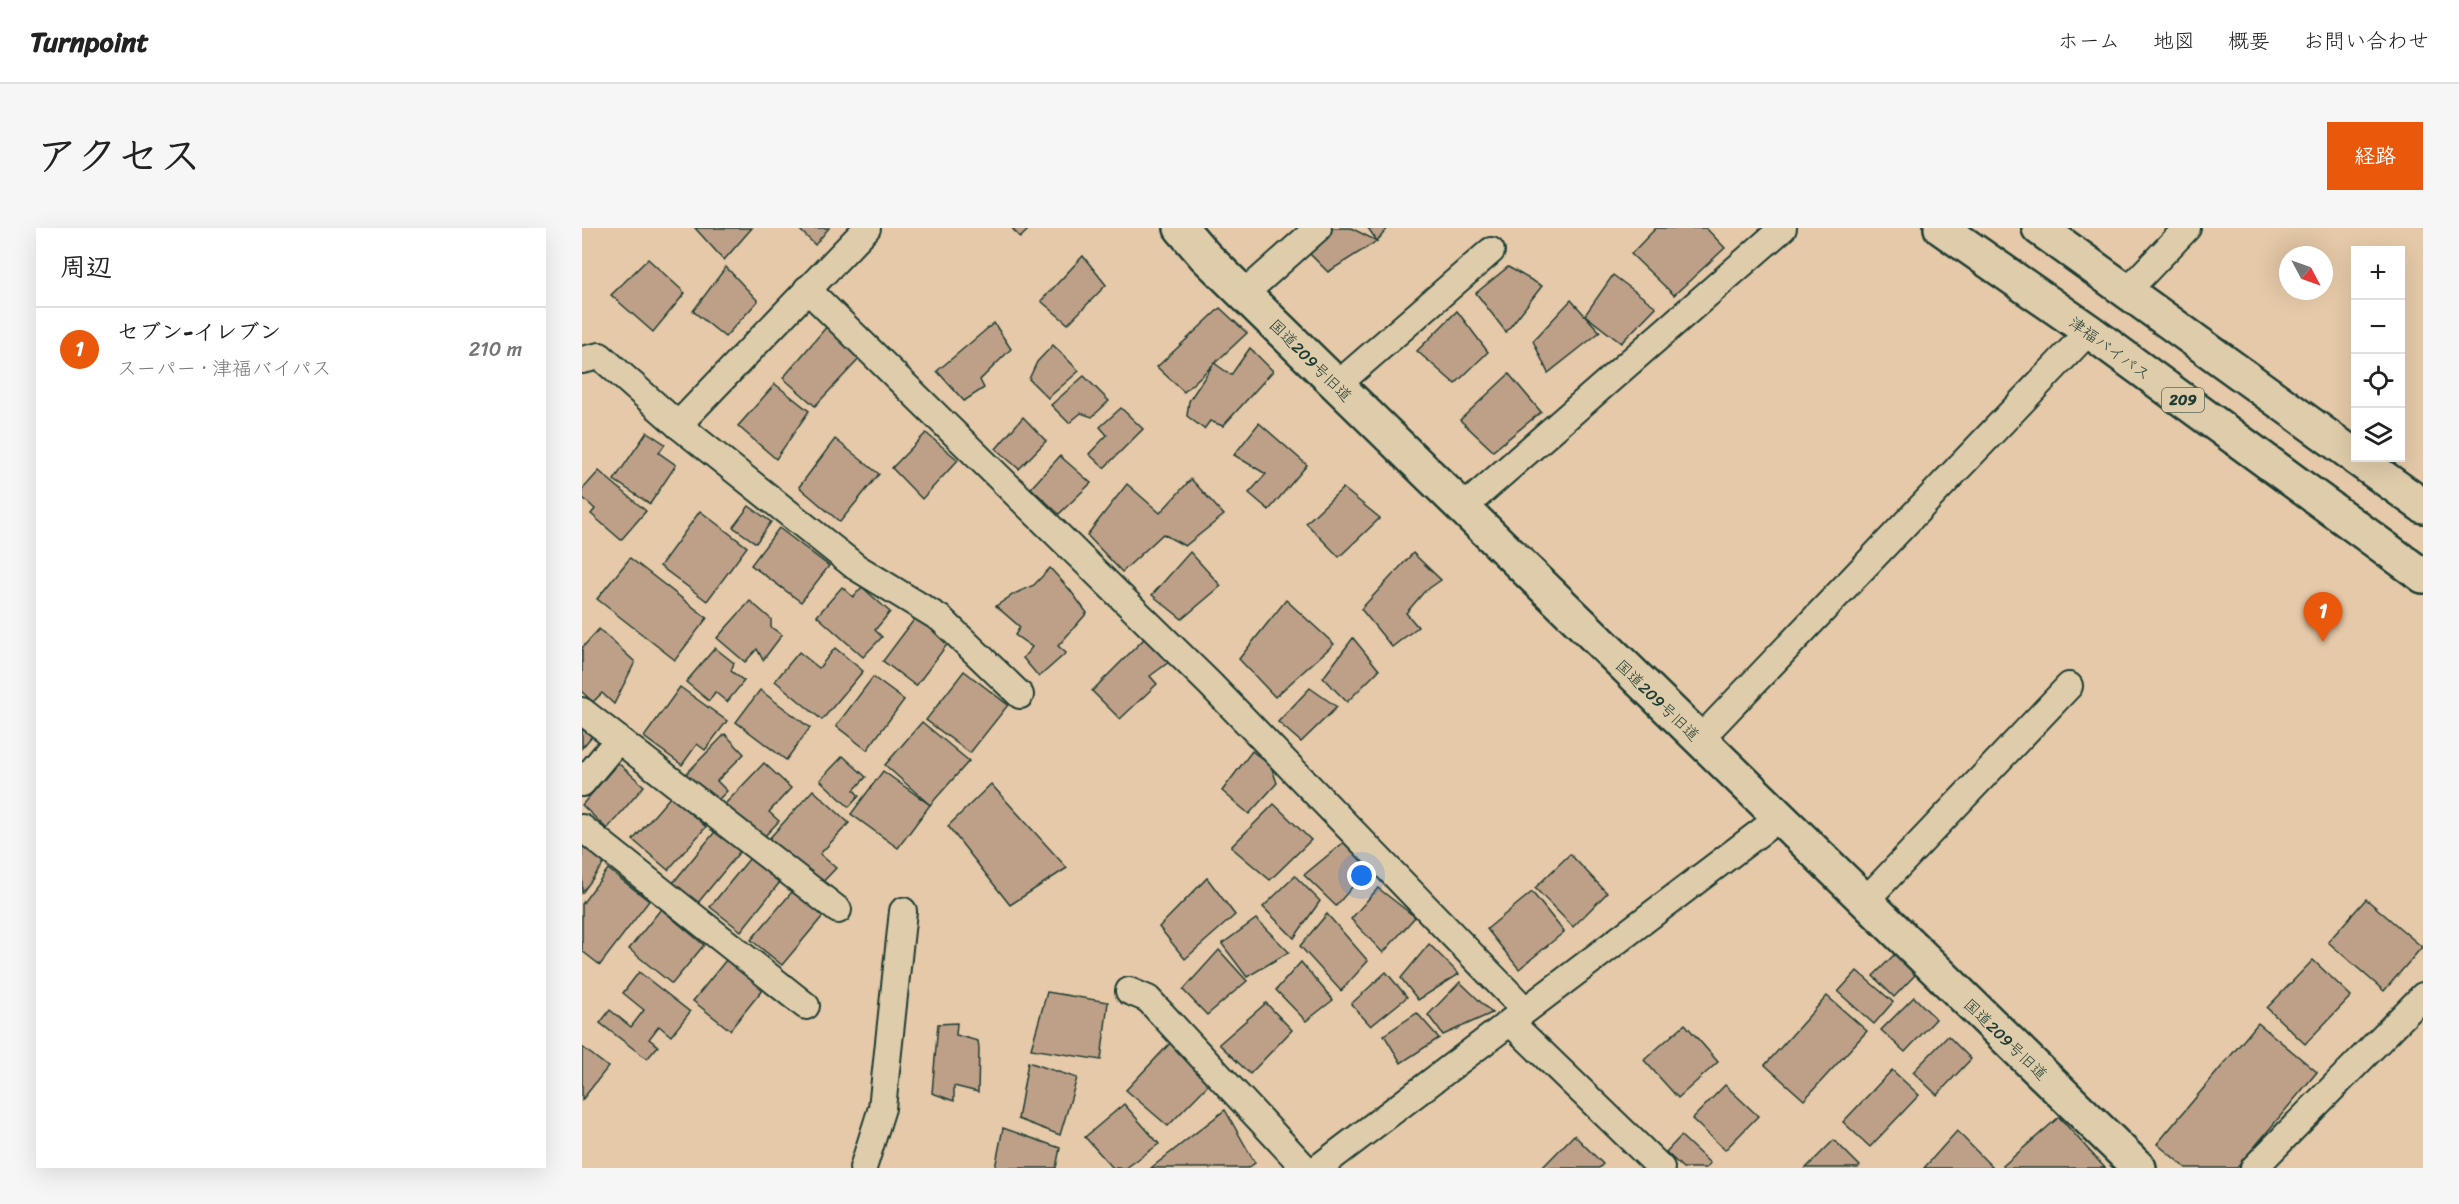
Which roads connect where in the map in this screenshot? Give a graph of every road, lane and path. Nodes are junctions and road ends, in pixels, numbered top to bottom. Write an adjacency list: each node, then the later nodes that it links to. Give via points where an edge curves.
1 (867, 228): 9 (street)
2 (1181, 228): 11 (main road, 国道209号旧道)
3 (1318, 228): 11 (street)
4 (1783, 228): 19 (street)
5 (1941, 228): 12 (main road, 津福バイパス / 209)
6 (2039, 228): 10 (main road)
7 (2187, 228): 10 (street)
8 (1491, 250): 14 (street)
9 (807, 289): 15 (street); 35 (street, via 1210,684)
10 (2127, 291): 16 (main road)
11 (1244, 294): 14 (main road, 国道209号旧道)
12 (2089, 331): 20 (main road, 津福バイパス / 209); 25 (street)
13 (582, 360): 15 (street, via 600,356)
14 (1336, 385): 19 (main road, 国道209号旧道)
15 (678, 425): 22 (street, via 856,567 941,619)
16 (2351, 453)
17 (2363, 462): 18 (main road)
18 (2423, 506)
19 (1463, 508): 25 (main road, 国道209号旧道)
20 (2423, 576)
21 (2069, 686): 29 (street)
22 (1020, 695)
23 (582, 711): 24 (street)
24 (618, 740): 26 (street); 30 (street)
25 (1699, 740): 27 (main road, 国道209号旧道)
26 (582, 783)
27 (1779, 818): 29 (main road, 国道209号旧道); 35 (street)
28 (582, 828): 34 (street)
29 (1865, 901): 40 (main road, 国道209号旧道)
30 (838, 910)
31 (903, 911): 36 (street, via 882,1108)
32 (1129, 991): 37 (street, via 1148,999)
33 (2423, 996): 41 (street)
34 (806, 1006)
35 (1517, 1016): 38 (street); 39 (street)
36 (863, 1168)
37 (1305, 1168)
38 (1318, 1168)
39 (1661, 1168)
40 (2139, 1168)
41 (2254, 1168)

